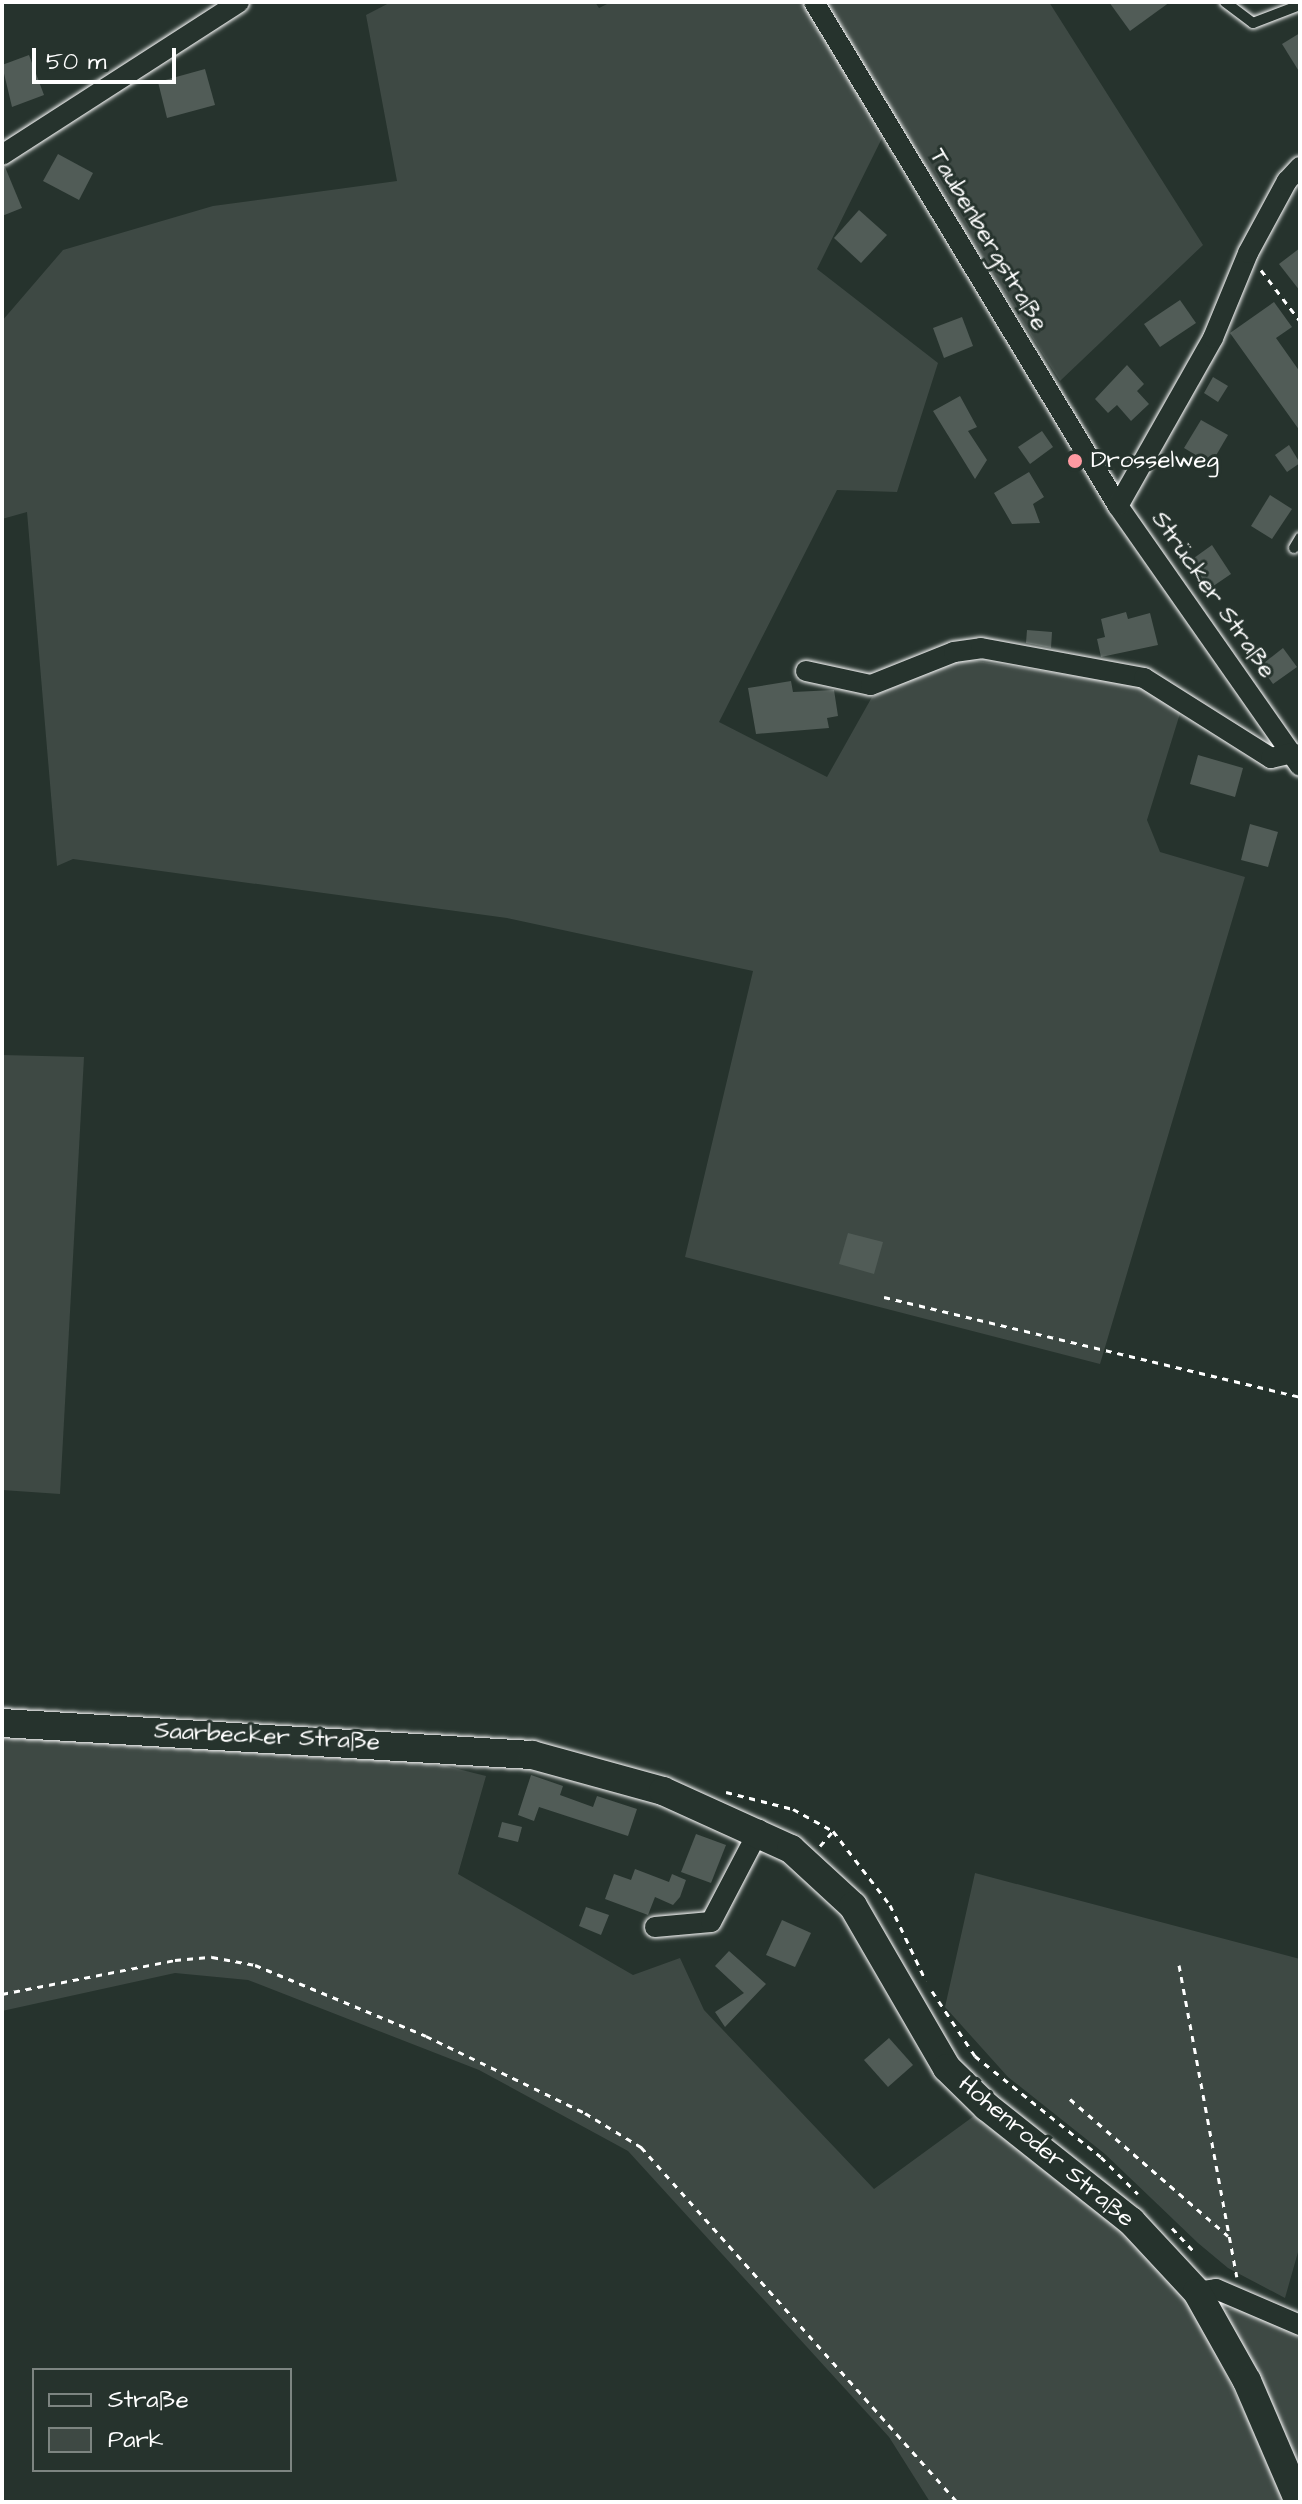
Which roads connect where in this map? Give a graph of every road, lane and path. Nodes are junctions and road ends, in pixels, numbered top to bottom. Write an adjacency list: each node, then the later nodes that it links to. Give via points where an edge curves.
1 (239, 2): 5 (street)
2 (814, 2): 9 (street, Taubenbergstraße)
3 (1225, 2): 4 (lane, via 1253,23)
4 (1300, 5)
5 (2, 155)
6 (1300, 167): 7 (street)
7 (1248, 253): 8 (path); 9 (street, via 1213,338)
8 (1300, 321)
9 (1118, 506): 11 (street, Strücker Straße)
10 (806, 671): 11 (street, Strücker Straße, via 871,685 954,652 981,648 1144,678 1271,758)
11 (1296, 759)
12 (884, 1297): 13 (path)
13 (1300, 1397)
14 (2, 1723): 15 (main road, Saarbecker Straße)
15 (532, 1755): 17 (main road, Hohenroder Straße, via 638,1783)
16 (720, 1790): 22 (path, via 793,1809 833,1831 890,1905 927,1984 975,2056 1101,2157)
17 (759, 1830): 18 (street, via 711,1922); 26 (main road, Hohenroder Straße, via 807,1860 853,1906 925,2037 955,2077 1097,2191)
18 (655, 1927)
19 (1179, 1965): 24 (path)
20 (2, 1994): 29 (path, via 175,1960 212,1957 255,1965 426,2036 585,2113 641,2147)
21 (1070, 2099): 24 (path)
22 (1146, 2202)
23 (1168, 2224): 25 (path)
24 (1228, 2236): 27 (path)
25 (1197, 2257)
26 (1207, 2291): 27 (street); 30 (main road, Hohenroder Straße)
27 (1242, 2300): 28 (street)
28 (1300, 2325)
29 (957, 2502)
30 (1299, 2502)

